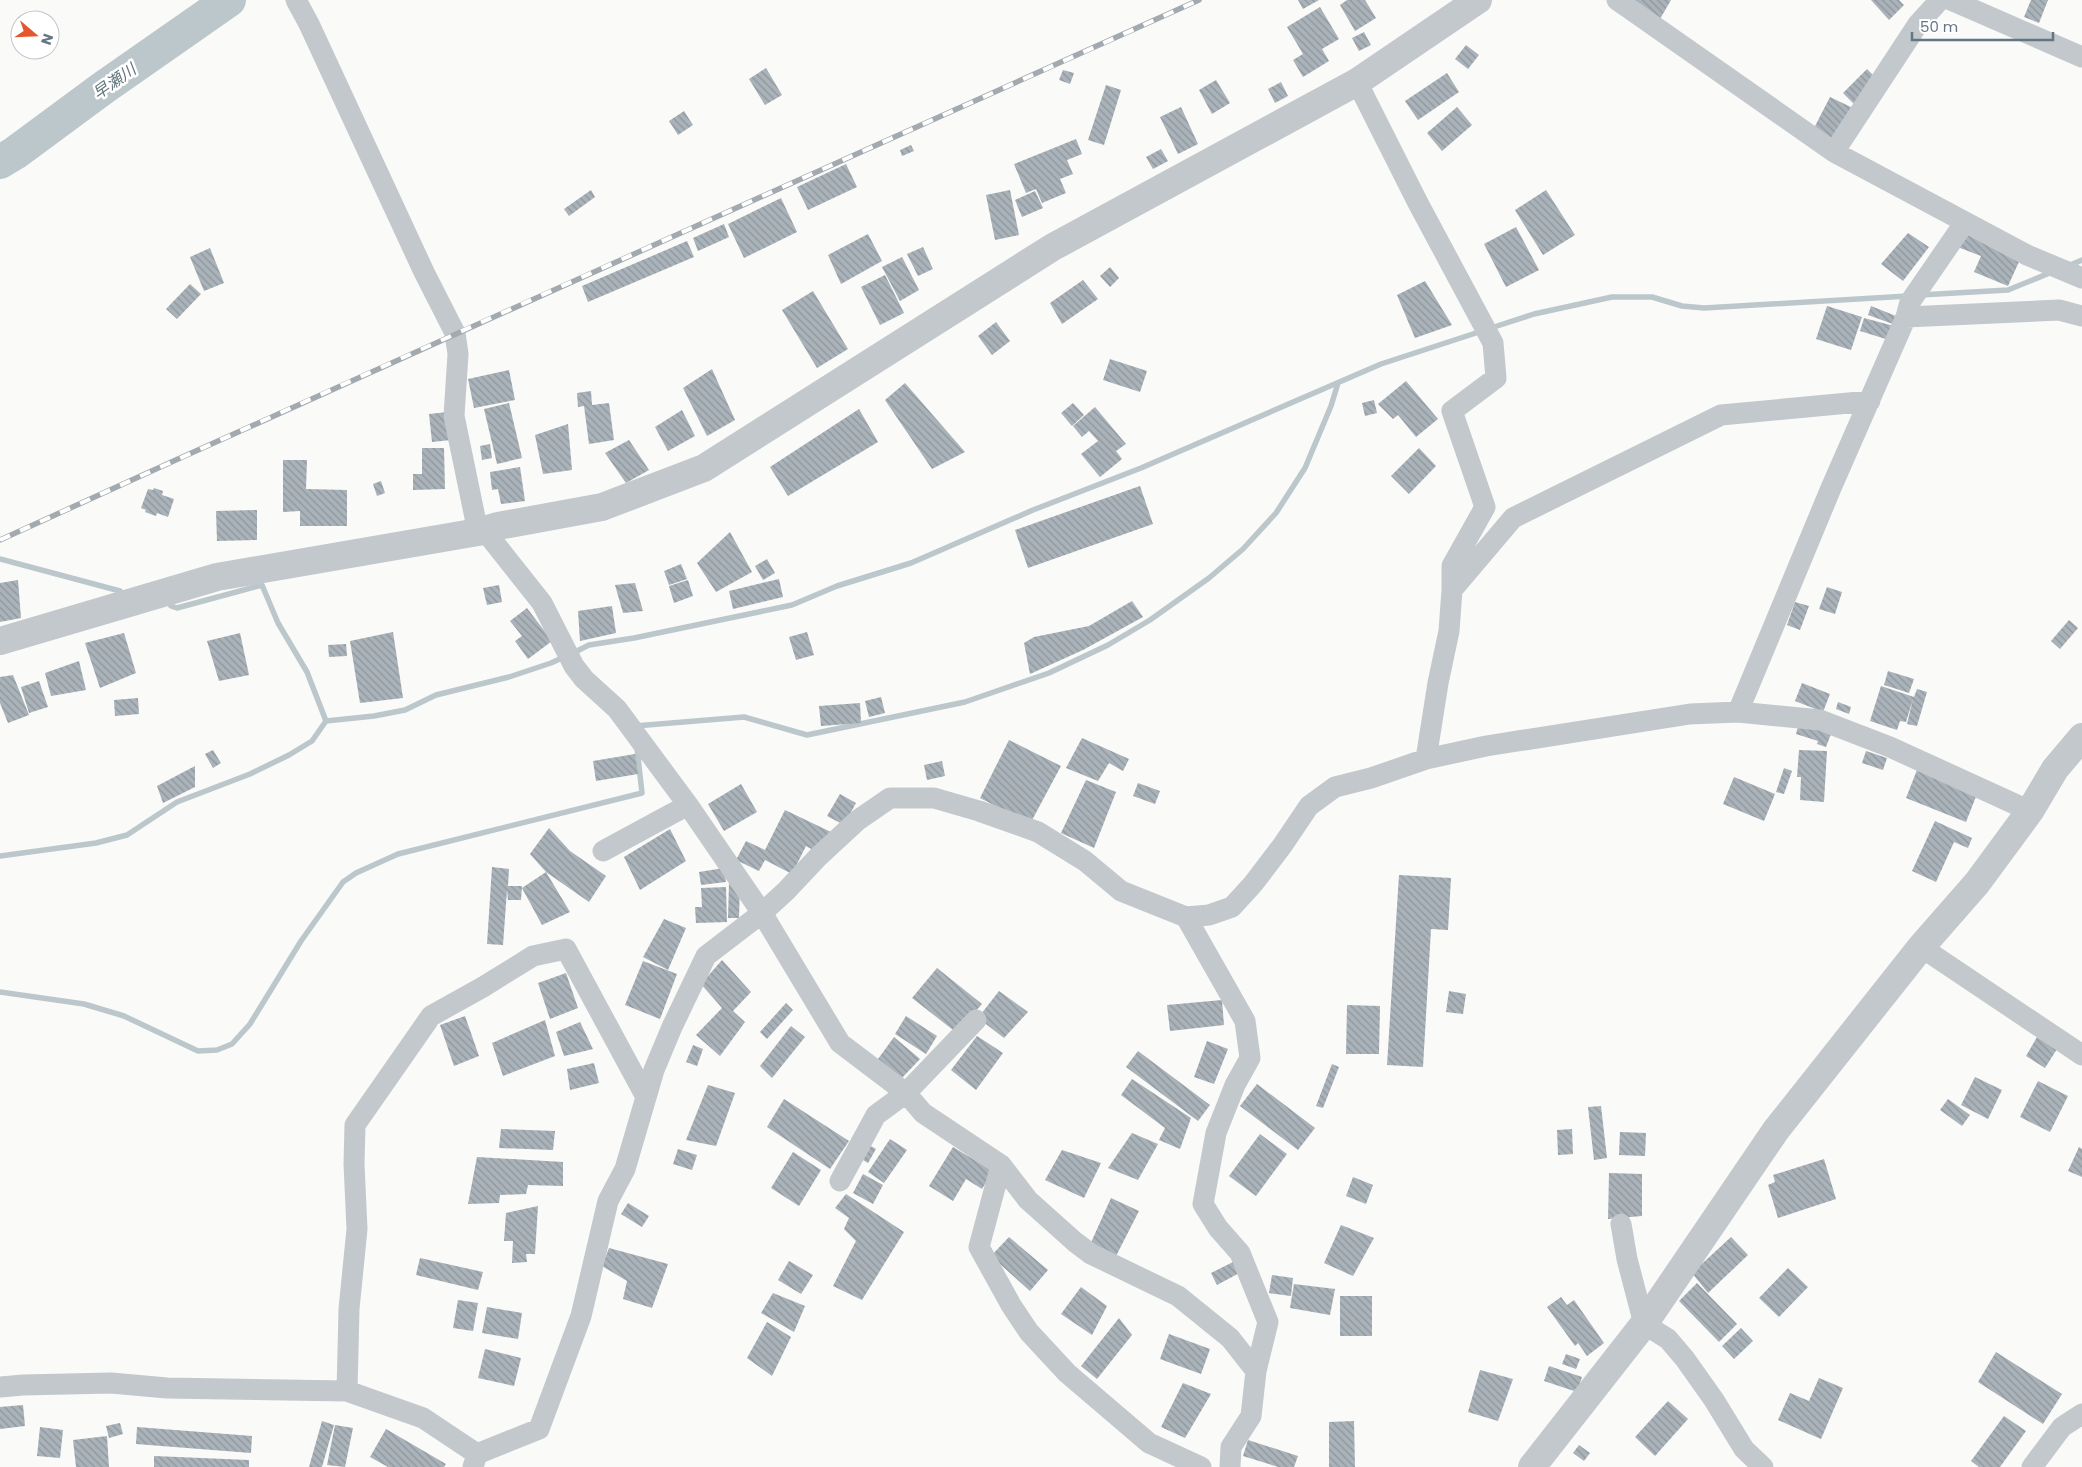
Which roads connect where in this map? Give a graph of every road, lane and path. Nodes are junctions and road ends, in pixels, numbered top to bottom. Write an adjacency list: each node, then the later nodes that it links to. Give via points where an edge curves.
1 (296, 0): 14 (street, via 455,332 458,354 454,416)
2 (1478, 0): 7 (street)
3 (1617, 0): 8 (street)
4 (1940, 0): 8 (street, via 1918,24)
5 (1951, 0): 6 (street)
6 (2082, 57)
7 (1357, 82): 14 (street, via 1053,247 704,468 602,507); 15 (street, via 1492,341 1496,378 1452,411 1485,507 1452,566)
8 (1834, 152): 9 (street)
9 (1965, 222): 10 (street, via 2040,261); 11 (street)
10 (2082, 278)
11 (1908, 310): 12 (street, via 2059,310); 13 (street)
12 (2082, 316)
13 (1870, 401): 15 (street, via 1721,415 1513,518); 17 (street)
14 (482, 531): 16 (street, via 217,577); 20 (street, via 542,603 574,666 617,709)
15 (1452, 590): 19 (street, via 1449,631)
16 (0, 641)
17 (1738, 712): 19 (street, via 1690,714 1486,746); 21 (street, via 1820,720 1890,747)
18 (2082, 737): 21 (street, via 2055,769)
19 (1426, 759): 24 (street, via 1335,787 1309,806 1276,854 1232,907 1209,915)
20 (688, 806): 22 (street); 23 (street)
21 (2030, 811): 25 (street, via 1977,883)
22 (603, 851)
23 (762, 913): 24 (street, via 858,820 890,798 934,798 1038,832 1084,861 1121,891); 28 (street, via 840,1043); 29 (street, via 706,956 661,1053)
24 (1186, 917): 34 (street, via 1245,1022 1250,1058 1235,1085 1216,1133 1203,1204 1240,1253 1268,1322)
25 (1921, 947): 27 (street); 33 (street, via 1776,1130)
26 (976, 1020): 28 (street)
27 (2082, 1055)
28 (906, 1093): 30 (street, via 923,1113); 31 (street, via 876,1115)
29 (646, 1097): 36 (street, via 566,949 533,956 431,1016 355,1125 357,1229 348,1309); 38 (street, via 625,1168 608,1200 580,1316 539,1428)
30 (1001, 1165): 34 (street, via 1028,1200 1075,1242 1091,1254 1178,1296 1230,1338); 39 (street, via 979,1247 1011,1305 1067,1373 1149,1443)
31 (840, 1181)
32 (1621, 1224): 33 (street)
33 (1644, 1324): 41 (street); 42 (street, via 1668,1339 1714,1400 1744,1449)
34 (1256, 1371): 40 (street, via 1252,1416 1231,1447)
35 (0, 1387): 36 (street, via 111,1383 167,1388)
36 (347, 1391): 38 (street, via 423,1418)
37 (2082, 1414): 43 (street, via 2062,1427)
38 (475, 1460)
39 (1201, 1467)
40 (1230, 1467)
41 (1532, 1467)
42 (1763, 1467)
43 (2032, 1467)

